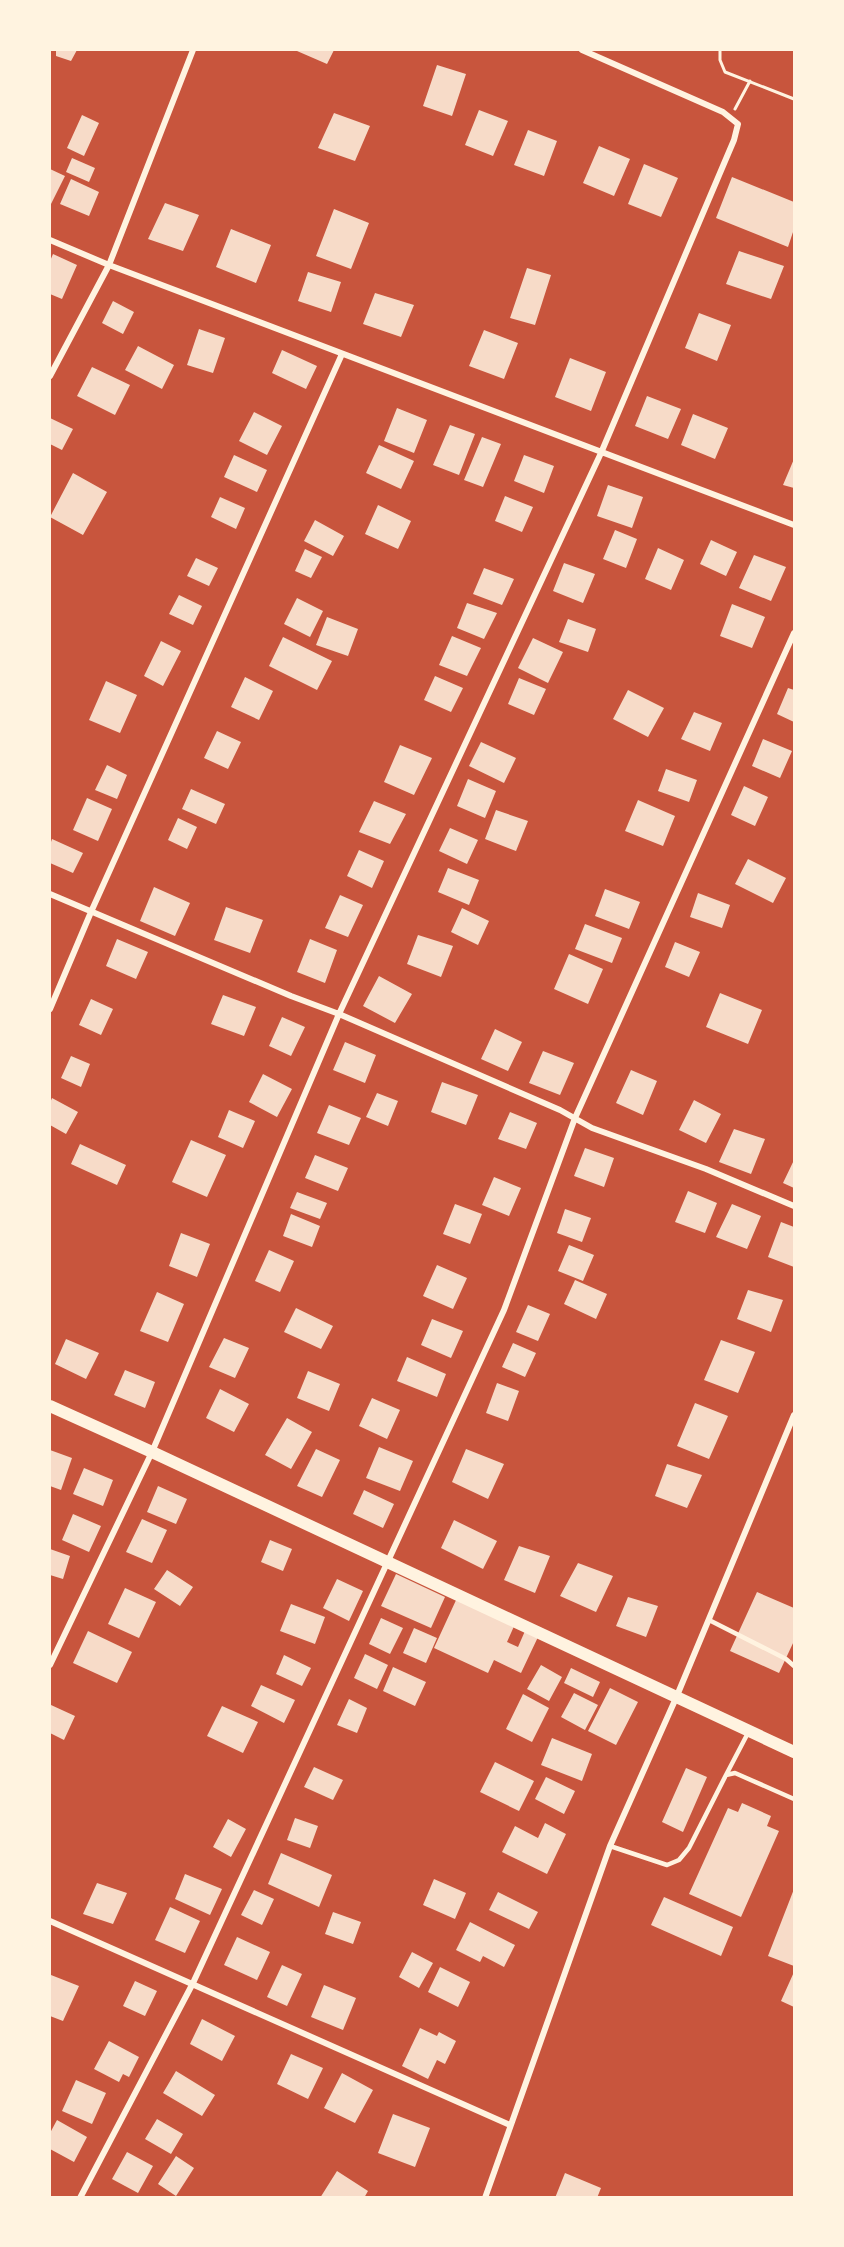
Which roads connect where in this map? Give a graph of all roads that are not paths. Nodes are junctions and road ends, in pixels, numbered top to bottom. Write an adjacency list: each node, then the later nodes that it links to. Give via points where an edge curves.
1 (194, 50): 4 (street)
2 (582, 50): 7 (street, via 723,112 738,124)
3 (50, 240): 4 (street)
4 (109, 265): 5 (street); 6 (street)
5 (342, 354): 7 (street); 11 (street)
6 (50, 376)
7 (601, 453): 8 (street); 13 (street)
8 (795, 525)
9 (795, 633): 14 (street)
10 (50, 894): 11 (street)
11 (91, 912): 12 (street); 13 (street)
12 (50, 1009)
13 (339, 1014): 14 (street); 18 (street)
14 (575, 1118): 15 (street); 19 (street, via 504,1310)
15 (795, 1206)
16 (50, 1406): 18 (main road)
17 (795, 1415): 20 (street)
18 (153, 1452): 19 (main road); 21 (street)
19 (387, 1563): 23 (main road); 30 (street)
20 (709, 1620): 22 (lane); 23 (street)
21 (50, 1665)
22 (795, 1666)
23 (676, 1698): 24 (main road); 28 (street)
24 (749, 1731): 25 (main road); 26 (lane)
25 (795, 1752)
26 (726, 1775): 27 (lane, via 735,1773); 28 (lane, via 690,1848 679,1860 667,1865)
27 (795, 1799)
28 (610, 1846): 31 (street)
29 (50, 1921): 30 (street)
30 (193, 1983): 31 (street); 32 (street)
31 (510, 2125): 33 (street)
32 (80, 2198)
33 (485, 2198)

